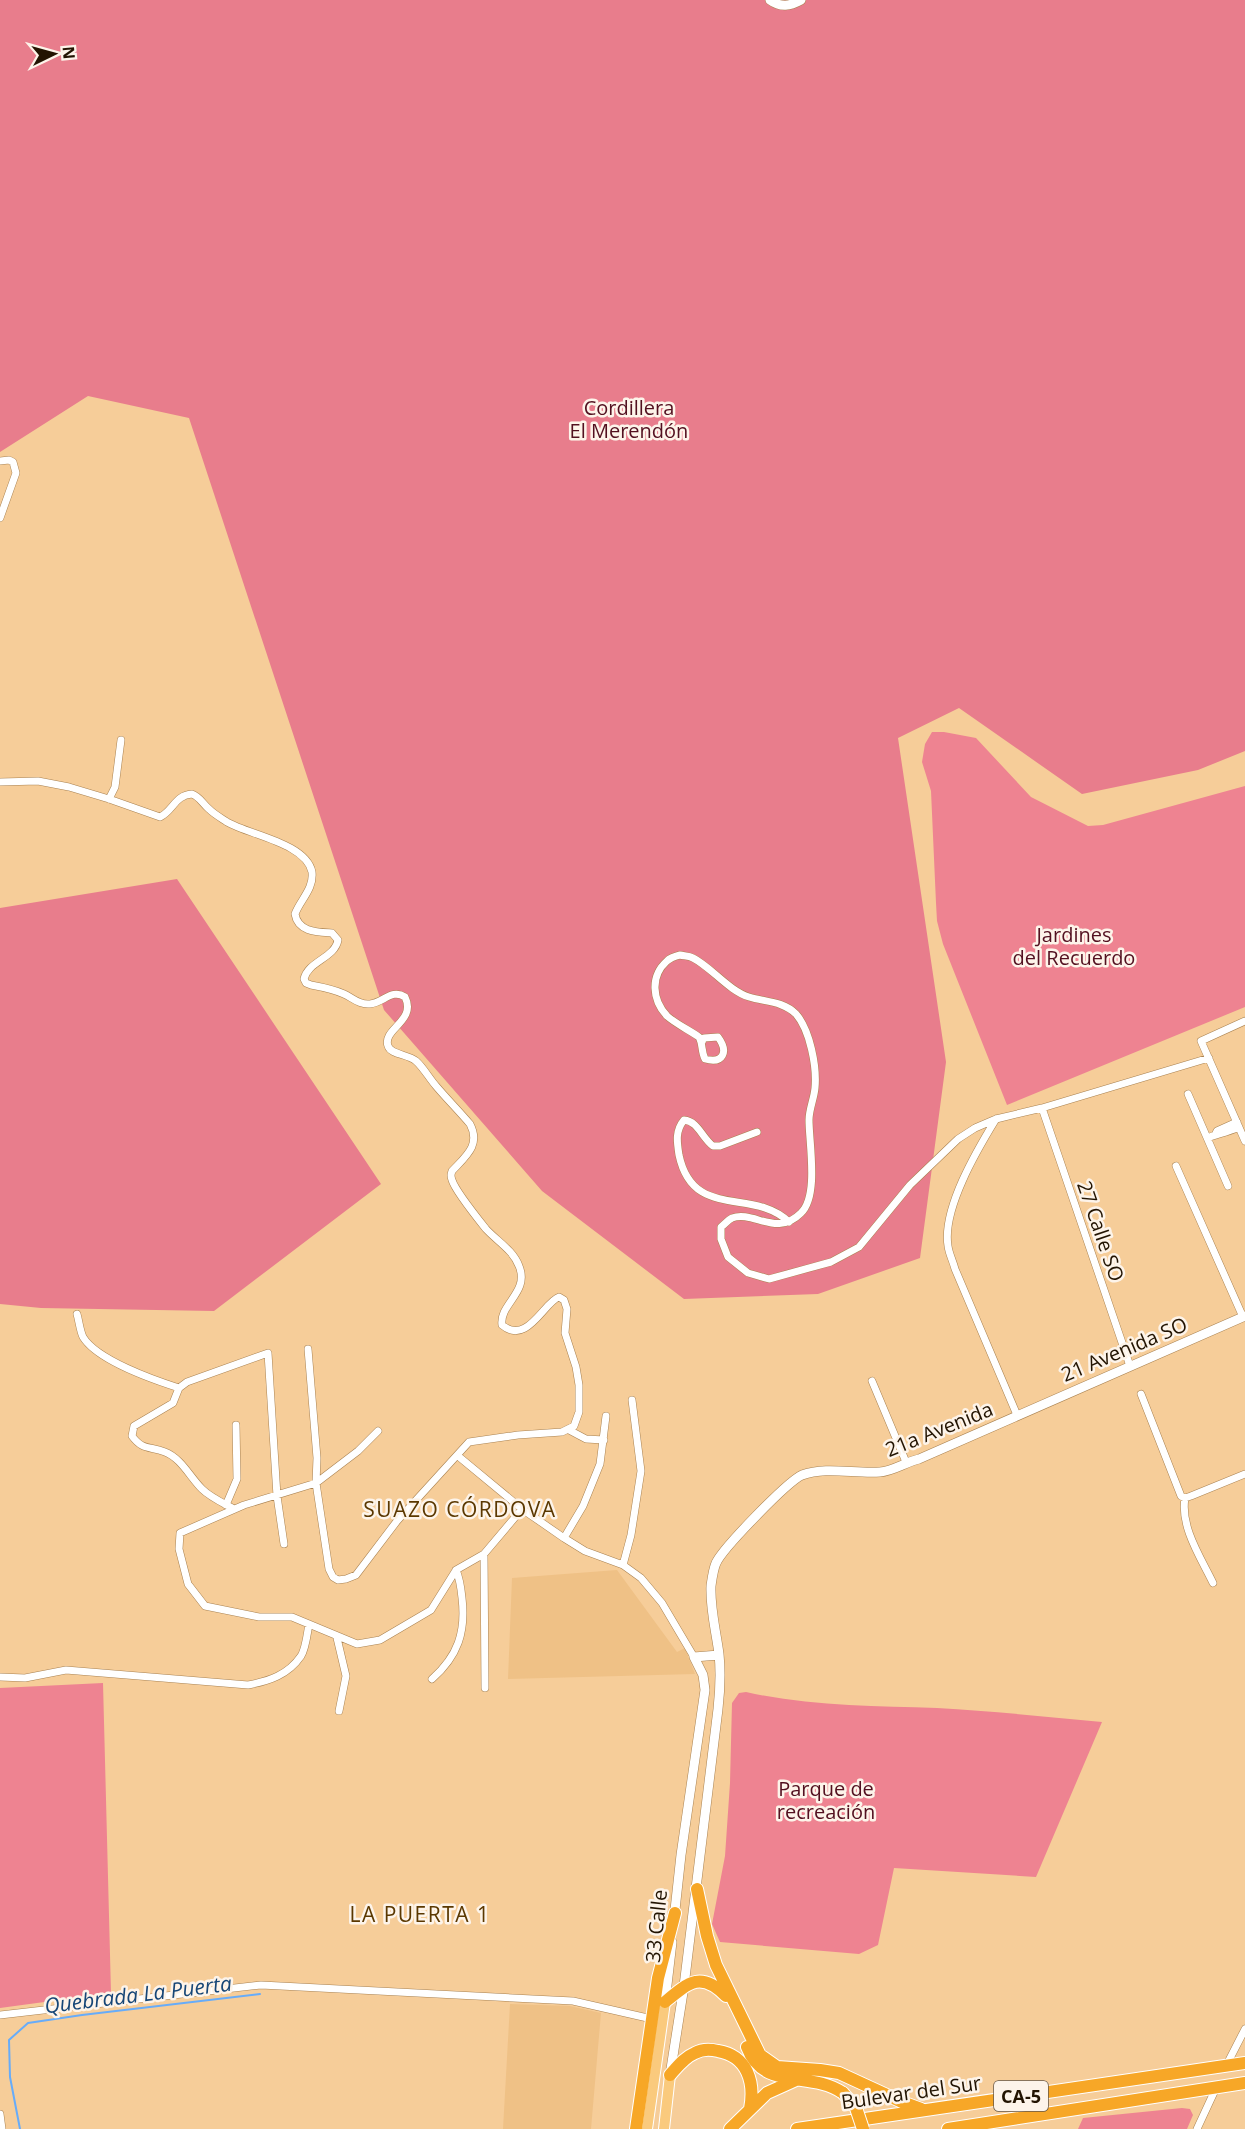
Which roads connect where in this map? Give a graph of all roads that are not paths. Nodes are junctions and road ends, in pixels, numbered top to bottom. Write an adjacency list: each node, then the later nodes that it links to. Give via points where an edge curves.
1 (770, 0): 2 (street, via 790,6)
2 (801, 0)
3 (0, 461): 4 (street, via 13,462 16,473)
4 (0, 518)
5 (121, 740): 7 (street, via 115,787)
6 (0, 782): 7 (street, via 38,781)
7 (109, 799): 32 (street, via 160,817 182,796 192,794 228,823 273,840 306,861 312,875 296,912 297,922 306,929 332,933 338,940 335,948 306,972 304,979 364,1004 394,994 405,997 406,1016 391,1034 388,1047 415,1060 470,1124 474,1144 452,1171 452,1180 486,1229 506,1246 519,1265 522,1280 502,1317 502,1325 511,1330 525,1327 554,1298 562,1298 566,1303 565,1334 579,1386 578,1420)
8 (1245, 1021): 10 (street, via 1201,1040)
9 (702, 1042): 20 (street, via 668,1016 656,998 654,984 658,973 667,961 680,955 693,958 747,997 773,1002 795,1013 807,1032 815,1088 809,1116 809,1204)
10 (1209, 1058): 12 (street); 14 (street)
11 (1188, 1094): 16 (street)
12 (1042, 1108): 13 (street); 24 (street, 27 Calle SO)
13 (996, 1119): 20 (street, via 958,1139 910,1185 859,1247 831,1262 769,1279 748,1274 728,1257 721,1227 730,1219 739,1216 774,1224); 29 (street, via 963,1178 951,1217 948,1245)
14 (1238, 1124): 16 (street); 17 (street)
15 (757, 1132): 20 (street, via 713,1146 696,1125 684,1120 676,1139 681,1161 688,1179 701,1193 717,1200 771,1209)
16 (1207, 1138): 19 (street)
17 (1245, 1141)
18 (1176, 1166): 22 (street)
19 (1228, 1186)
20 (789, 1222)
21 (77, 1314): 26 (street, via 83,1337 103,1355)
22 (1244, 1316): 24 (street, 21 Avenida SO)
23 (308, 1349): 38 (street)
24 (1130, 1365): 29 (street, 21 Avenida SO)
25 (872, 1381): 36 (street)
26 (178, 1388): 39 (street, via 200,1376 268,1353); 41 (street, via 173,1403 134,1426 132,1436 138,1444 174,1458 203,1490)
27 (1141, 1394): 40 (street, via 1181,1496)
28 (632, 1400): 48 (street, via 641,1471)
29 (1017, 1415): 36 (street, 21a Avenida, via 919,1460)
30 (606, 1416): 34 (street)
31 (236, 1425): 41 (street, via 237,1479)
32 (569, 1430): 34 (street, via 586,1438); 35 (street, via 478,1440 465,1445)
33 (378, 1431): 38 (street)
34 (604, 1440): 44 (street, via 596,1478)
35 (458, 1456): 38 (street, via 397,1521 364,1567 346,1580 333,1577 329,1569); 43 (street)
36 (906, 1462): 46 (street, 21a Avenida, via 884,1472 827,1471 801,1476)
37 (1245, 1474): 40 (street)
38 (316, 1484): 39 (street)
39 (277, 1496): 42 (street); 45 (street)
40 (1188, 1497): 50 (street, via 1186,1517)
41 (226, 1505): 42 (street)
42 (234, 1509): 51 (street, via 180,1533 179,1549 188,1584 205,1606 259,1617 292,1617)
43 (522, 1509): 44 (street); 47 (street)
44 (564, 1538): 48 (street, via 585,1551)
45 (284, 1544)
46 (724, 1550): 53 (street, 33 Calle, via 716,1563 710,1601)
47 (484, 1554): 49 (street); 57 (street)
48 (623, 1565): 54 (street, via 641,1578 662,1603)
49 (456, 1570): 52 (street, via 431,1610 397,1631 380,1640 357,1644); 56 (street, via 463,1628 454,1653)
50 (1213, 1583)
51 (309, 1624): 52 (street); 55 (street, via 302,1655 283,1674 248,1685 66,1670 25,1678)
52 (337, 1638): 58 (street, via 346,1676)
53 (719, 1655): 54 (street); 60 (street, 33 Calle)
54 (694, 1657): 59 (street, 33 Calle, via 705,1690)
55 (0, 1677)
56 (432, 1679)
57 (485, 1688)
58 (339, 1711)
59 (700, 1726): 60 (street); 61 (street, 33 Calle)
60 (716, 1729): 62 (street, 33 Calle)
61 (681, 1855): 62 (street); 64 (street, 33 Calle)
62 (701, 1858): 63 (street, 33 Calle)
63 (697, 1889): 65 (street, 33 Calle); 67 (highway, via 710,1947)
64 (675, 1913): 66 (street, 33 Calle); 70 (highway)
65 (684, 1986): 66 (highway); 67 (highway, via 699,1981 710,1983); 74 (street, 33 Calle)
66 (665, 2002): 81 (main road, 33 Calle)
67 (734, 2004): 75 (highway, via 748,2051 756,2063 772,2075); 79 (highway, via 756,2049 771,2065 839,2073)
68 (0, 2005): 69 (street)
69 (1, 2015): 70 (street, via 261,1985 573,2001)
70 (652, 2019): 84 (highway)
71 (1245, 2029): 73 (street)
72 (1245, 2063): 73 (highway, Bulevar del Sur / CA-5)
73 (1226, 2066): 79 (highway, Bulevar del Sur / CA-5)
74 (670, 2074): 78 (highway, via 695,2052 725,2052 747,2071 752,2090); 82 (main road, 33 Calle)
75 (799, 2079): 78 (highway, via 767,2093); 87 (highway, bridge, via 824,2083 843,2093 856,2108)
76 (1245, 2083): 77 (highway, Bulevar del Sur / CA-5)
77 (1216, 2087): 88 (highway, Bulevar del Sur / CA-5); 89 (street)
78 (750, 2109): 85 (highway)
79 (926, 2110): 86 (highway, Bulevar del Sur / CA-5)
80 (0, 2114): 83 (street)
81 (648, 2126)
82 (664, 2126)
83 (2, 2129)
84 (636, 2129)
85 (730, 2129)
86 (797, 2129)
87 (863, 2129)
88 (948, 2129)
89 (1197, 2129)

